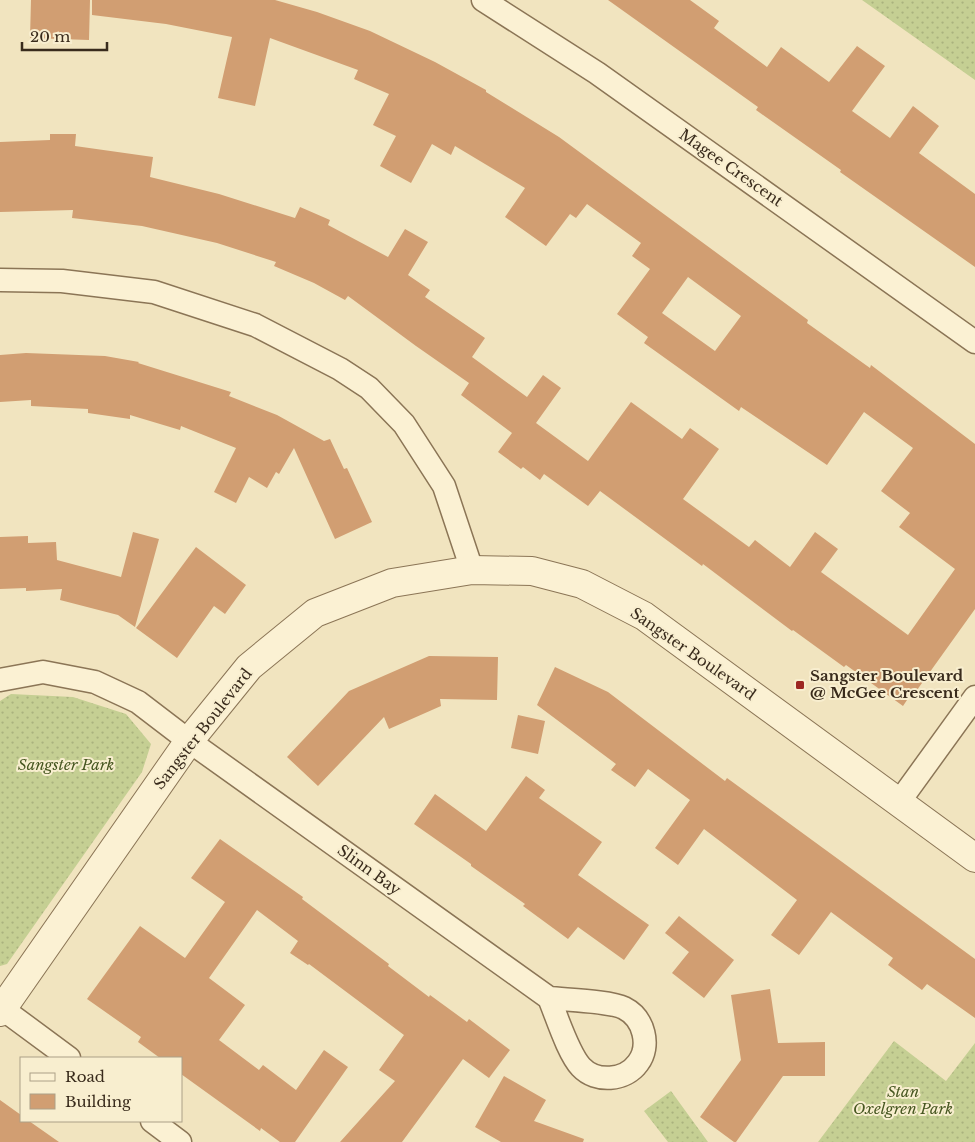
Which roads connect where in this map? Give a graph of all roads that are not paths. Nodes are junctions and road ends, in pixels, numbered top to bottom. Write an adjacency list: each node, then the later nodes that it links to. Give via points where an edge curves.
1 (483, 0): 3 (street, Magee Crescent, via 596,72)
2 (0, 280): 4 (street, via 62,281 154,292 255,325 340,369 369,388 404,424 444,486)
3 (975, 342)
4 (472, 570): 7 (street, Sangster Boulevard, via 392,583 315,613 249,667); 8 (street, Sangster Boulevard, via 532,571 582,584 644,616)
5 (0, 680): 7 (street, Slinn Bay, via 43,672 95,682 138,702)
6 (975, 697): 8 (street)
7 (189, 741): 10 (street, Slinn Bay); 11 (street, Sangster Boulevard)
8 (899, 802): 9 (street, Sangster Boulevard)
9 (975, 858)
10 (549, 998)
11 (1, 1009): 12 (street)
12 (68, 1057)
13 (153, 1122): 14 (street)
14 (180, 1142)

